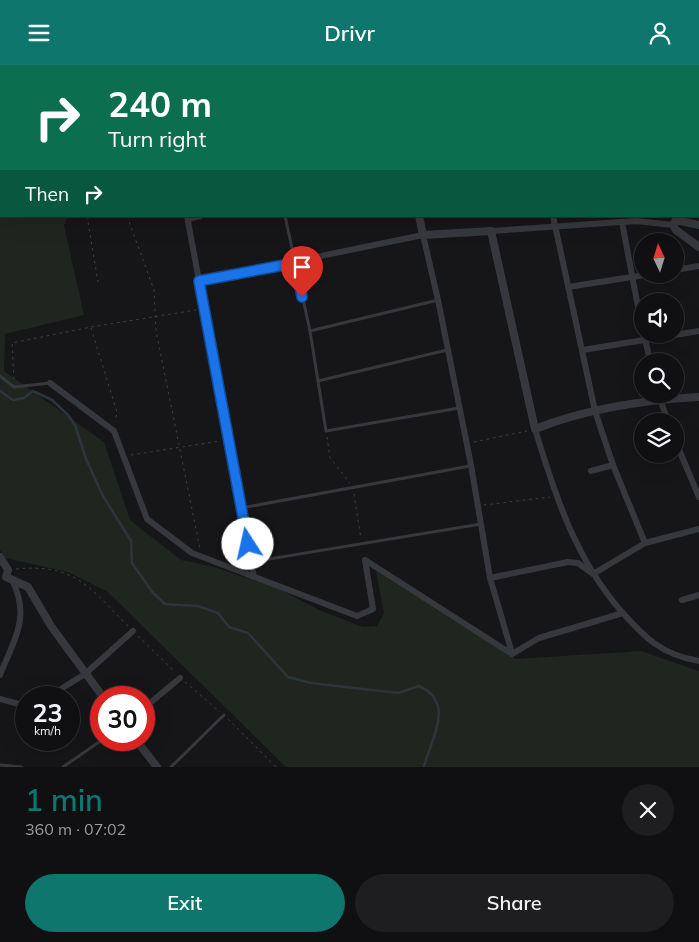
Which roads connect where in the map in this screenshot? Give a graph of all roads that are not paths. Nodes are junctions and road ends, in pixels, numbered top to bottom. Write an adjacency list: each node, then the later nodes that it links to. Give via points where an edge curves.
1 (286, 217): 13 (lane)
2 (419, 217): 11 (street)
3 (553, 217): 9 (street)
4 (188, 218): 18 (street)
5 (636, 219): 6 (street); 7 (street)
6 (622, 222): 9 (street); 16 (street)
7 (674, 225): 8 (street, via 676,220); 12 (street)
8 (697, 225)
9 (554, 226): 10 (street); 19 (street)
10 (491, 231): 11 (street); 36 (street)
11 (423, 235): 13 (street); 21 (street)
12 (699, 247)
13 (295, 263): 18 (street); 22 (lane)
14 (699, 266): 15 (street)
15 (684, 268)
16 (631, 277): 17 (street); 19 (street); 20 (street)
17 (634, 277)
18 (199, 281): 42 (street)
19 (568, 287): 27 (street)
20 (634, 293)
21 (438, 300): 22 (lane); 26 (street)
22 (310, 331): 29 (lane)
23 (699, 331): 24 (street)
24 (684, 333)
25 (634, 339): 27 (street)
26 (447, 350): 29 (lane); 34 (street)
27 (582, 350): 35 (street)
28 (0, 376): 30 (lane, via 14,387)
29 (318, 381): 34 (lane, via 326,431)
30 (50, 383): 50 (street, via 114,431 147,519 192,553)
31 (684, 397): 32 (street)
32 (699, 397)
33 (634, 402): 35 (street)
34 (459, 408): 38 (street)
35 (595, 411): 36 (street, via 566,417); 39 (street)
36 (535, 429): 48 (street, via 555,496)
37 (684, 461): 41 (street)
38 (471, 465): 42 (lane); 43 (street)
39 (613, 465): 40 (street); 45 (street)
40 (591, 471)
41 (699, 497)
42 (241, 508): 47 (street)
43 (482, 523): 47 (lane); 51 (street)
44 (699, 529): 45 (street)
45 (645, 543): 48 (street)
46 (0, 557): 49 (street)
47 (251, 561): 50 (street)
48 (593, 575): 51 (street, via 578,563 568,561); 54 (street)
49 (6, 576): 58 (street, via 28,587); 59 (street, via 21,601 22,615)
50 (254, 577): 56 (street, via 357,616 373,609 365,560)
51 (490, 577): 56 (street)
52 (699, 595): 53 (street)
53 (682, 600)
54 (623, 613): 56 (street, via 539,638); 57 (street, via 643,637 660,649)
55 (133, 631): 58 (street)
56 (512, 654)
57 (699, 661)
58 (85, 674): 61 (street); 62 (street)
59 (0, 675)
60 (180, 678): 64 (street)
61 (66, 686)
62 (94, 686)
63 (0, 699): 65 (street)
64 (155, 699)
65 (15, 703)
66 (224, 715): 73 (lane)
67 (90, 748): 71 (lane)
68 (145, 751): 72 (street)
69 (0, 765): 70 (lane)
70 (22, 767)
71 (63, 767)
72 (157, 767)
73 (171, 767)

